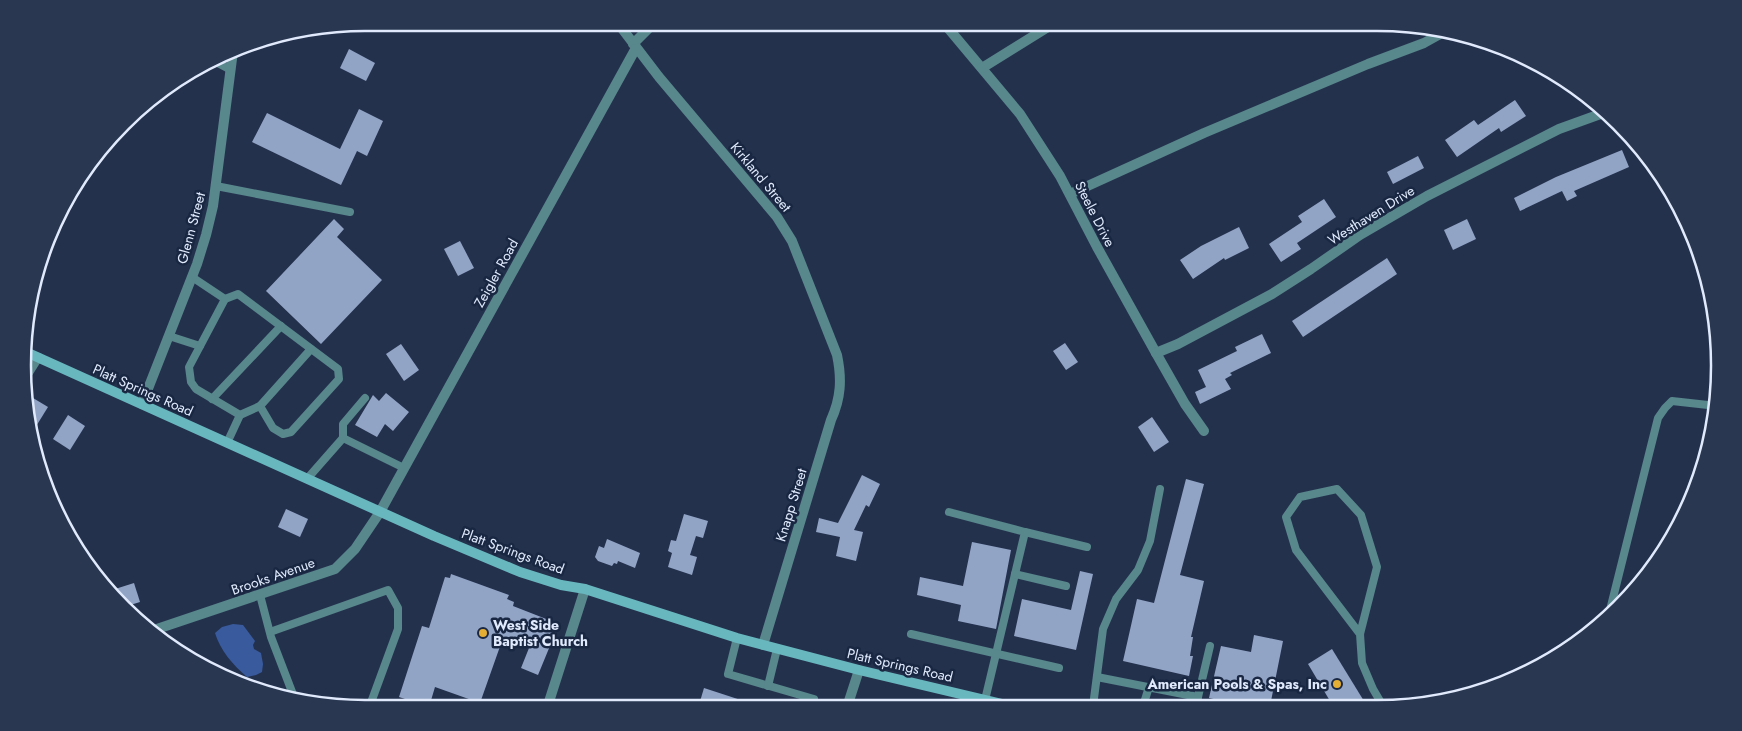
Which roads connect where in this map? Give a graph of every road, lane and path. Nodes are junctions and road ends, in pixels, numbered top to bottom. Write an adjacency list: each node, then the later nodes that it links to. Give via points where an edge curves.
1 (624, 31): 6 (street, Kirkland Street)
2 (648, 31): 6 (street, Zeigler Road)
3 (951, 31): 9 (street, Steele Drive)
4 (1042, 31): 9 (street)
5 (1435, 37): 13 (street, via 1204,133)
6 (635, 46): 25 (street, Kirkland Street, via 785,228 826,326); 35 (street, Zeigler Road)
7 (231, 60): 10 (street, Glenn Street)
8 (221, 65): 10 (lane)
9 (982, 68): 13 (street, Steele Drive, via 1020,114)
10 (230, 70): 12 (street, Glenn Street)
11 (1598, 115): 21 (street, Westhaven Drive, via 1559,129 1426,196 1360,235 1272,294)
12 (216, 186): 14 (lane); 15 (street, Glenn Street, via 206,235)
13 (1070, 194): 21 (street, Steele Drive)
14 (350, 212)
15 (192, 278): 16 (lane); 18 (street, Glenn Street)
16 (225, 299): 17 (lane, via 238,294); 19 (lane)
17 (281, 326): 20 (lane); 26 (lane)
18 (169, 336): 19 (lane); 28 (street, Glenn Street)
19 (200, 346): 26 (lane, via 189,367 191,382 196,390)
20 (311, 348): 30 (lane); 30 (lane, via 338,369 339,379 291,432 283,434 273,428)
21 (1156, 353): 32 (street, Steele Drive)
22 (32, 354): 23 (main road, Platt Springs Road)
23 (39, 357): 24 (lane); 28 (main road, Platt Springs Road)
24 (31, 369)
25 (841, 373): 52 (street, Knapp Street, via 837,407)
26 (212, 398): 31 (lane)
27 (365, 398): 33 (lane, via 343,424)
28 (142, 404): 34 (main road, Platt Springs Road)
29 (1708, 405): 46 (lane, via 1672,401 1658,418)
30 (260, 406): 31 (lane)
31 (240, 415): 34 (lane)
32 (1204, 431)
33 (343, 438): 35 (lane); 36 (lane)
34 (227, 443): 36 (main road, Platt Springs Road)
35 (404, 468): 38 (street, Zeigler Road)
36 (307, 479): 38 (main road, Platt Springs Road)
37 (1160, 489): 58 (lane, via 1150,541 1138,570 1116,599 1103,629)
38 (380, 512): 44 (main road, Platt Springs Road, via 518,570 561,585); 45 (street, Brooks Avenue, via 355,549 335,569)
39 (949, 512): 40 (lane)
40 (1024, 532): 41 (lane); 42 (lane)
41 (1087, 547)
42 (1015, 574): 43 (lane); 55 (lane)
43 (1066, 586)
44 (585, 588): 51 (main road, Platt Springs Road); 65 (street)
45 (260, 595): 47 (street, Brooks Avenue); 48 (lane)
46 (1612, 603)
47 (160, 629)
48 (270, 632): 61 (lane); 64 (lane, via 388,590 398,608 398,629)
49 (911, 634): 55 (lane)
50 (1360, 634): 50 (lane, via 1377,567 1361,514 1337,489 1300,497 1286,517 1296,550); 71 (lane, via 1362,663)
51 (737, 638): 52 (main road, Platt Springs Road); 59 (lane, via 728,674)
52 (763, 645): 54 (main road, Platt Springs Road)
53 (1210, 646): 62 (lane)
54 (778, 649): 57 (main road, Platt Springs Road); 59 (lane)
55 (996, 654): 56 (lane); 67 (lane)
56 (1059, 668)
57 (859, 670): 66 (street); 67 (main road, Platt Springs Road)
58 (1097, 677): 60 (lane); 68 (lane)
59 (768, 686): 63 (lane)
60 (1149, 687): 62 (lane); 69 (lane)
61 (292, 691)
62 (1198, 697): 70 (lane)
63 (814, 699)
64 (373, 700)
65 (550, 700)
66 (849, 700)
67 (985, 700)
68 (1094, 700)
69 (1146, 700)
70 (1197, 700)
71 (1379, 700)

